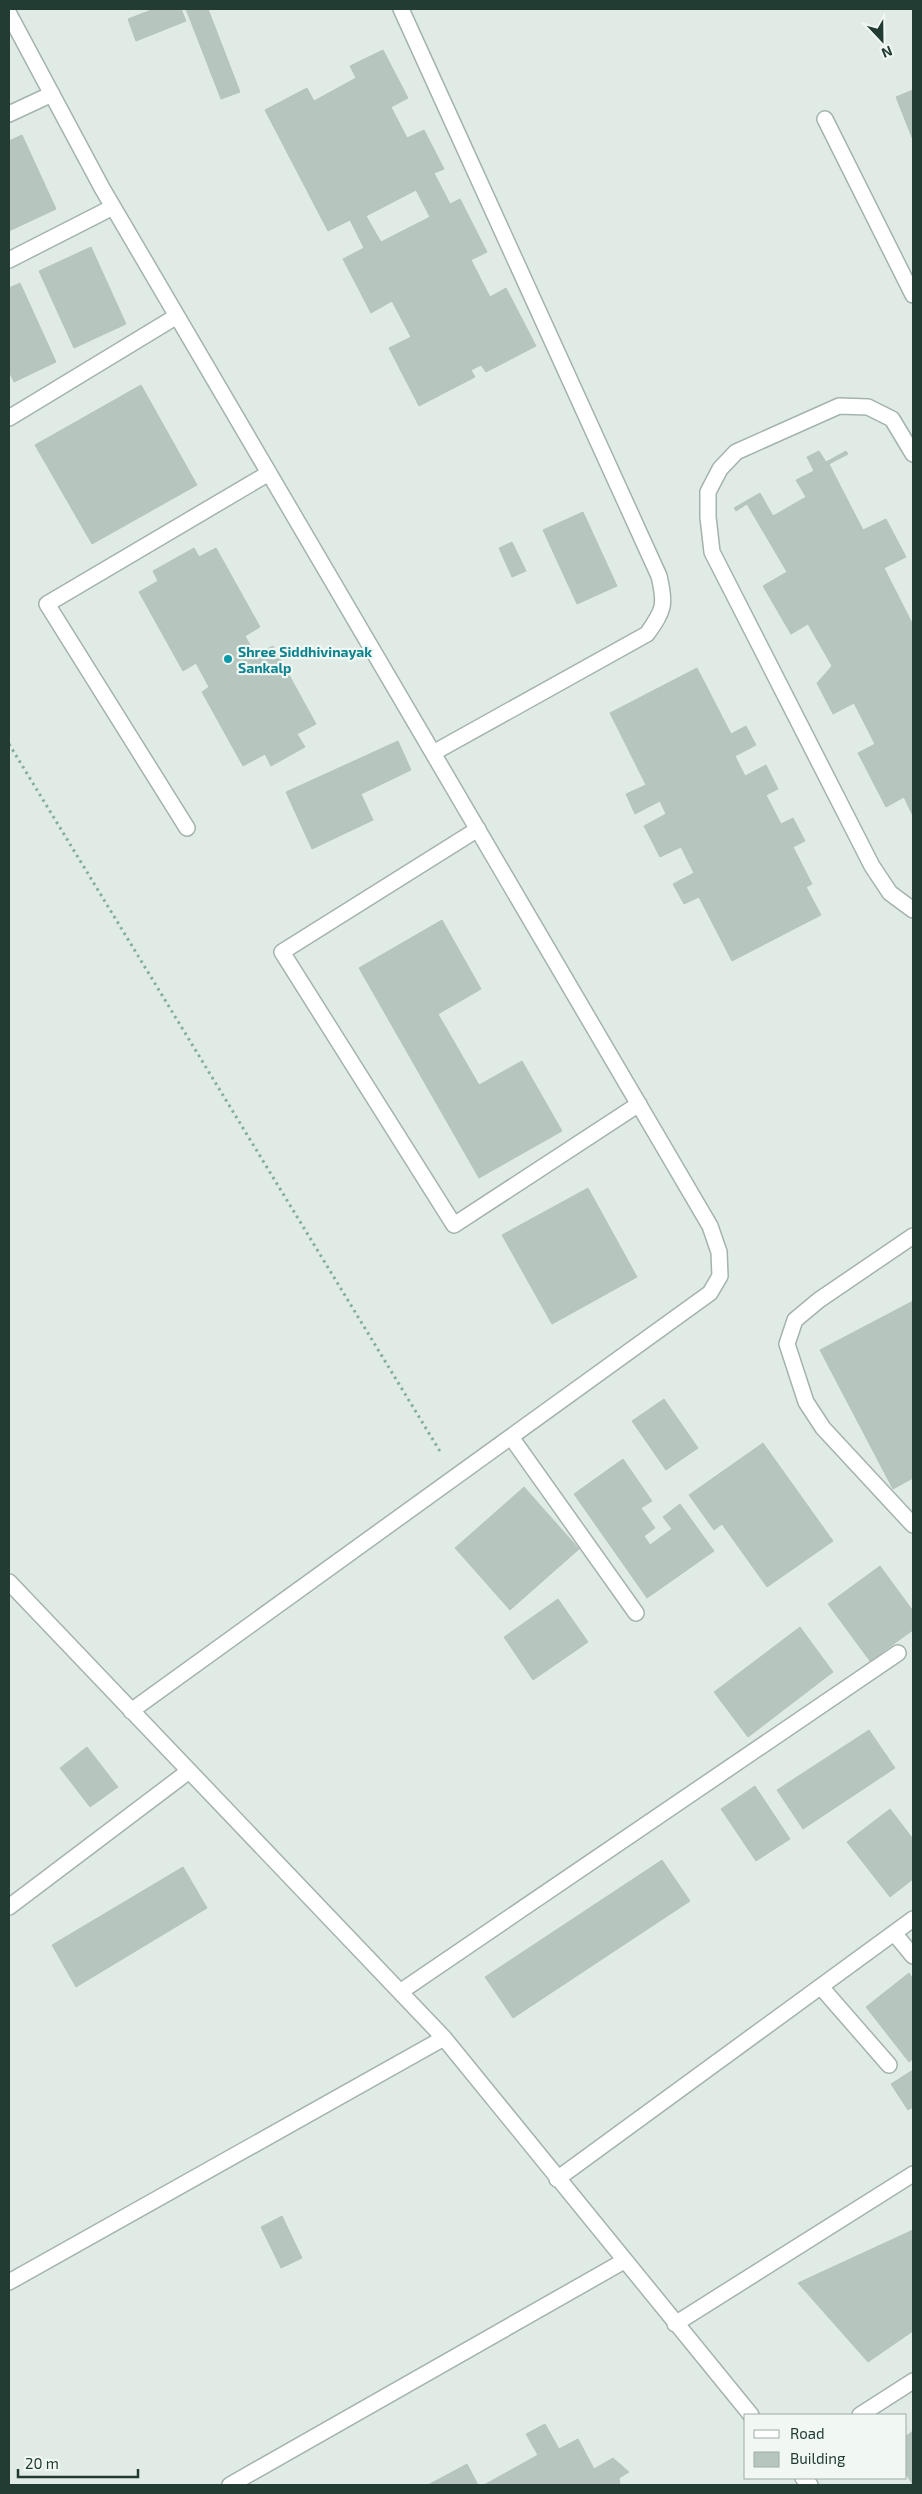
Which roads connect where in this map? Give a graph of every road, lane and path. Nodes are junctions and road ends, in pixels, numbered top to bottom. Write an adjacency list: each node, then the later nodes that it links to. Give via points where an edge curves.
1 (401, 9): 14 (street, via 656,568 665,599 647,634)
2 (9, 14): 3 (street)
3 (52, 94): 4 (street); 6 (street)
4 (9, 114)
5 (824, 119): 8 (street)
6 (113, 207): 7 (street); 9 (street)
7 (9, 260)
8 (913, 295)
9 (177, 316): 10 (street); 12 (street)
10 (9, 418)
11 (913, 454): 17 (street, via 892,419 868,407 839,406 736,452 720,469 708,492 712,552 872,866 890,893)
12 (269, 473): 14 (street); 15 (street, via 47,604)
13 (9, 744): 21 (path)
14 (433, 753): 16 (street)
15 (187, 828)
16 (478, 829): 18 (street); 18 (street, via 282,952 454,1225)
17 (913, 910)
18 (639, 1104): 20 (street, via 710,1226 719,1252 720,1276 710,1293)
19 (913, 1236): 22 (street, via 795,1320 786,1344 806,1402 823,1428)
20 (511, 1437): 21 (street); 24 (street)
21 (456, 1477): 26 (street)
22 (913, 1525)
23 (9, 1582): 26 (street)
24 (636, 1613)
25 (898, 1653): 33 (street)
26 (131, 1711): 27 (street)
27 (189, 1771): 28 (street); 33 (street)
28 (9, 1906)
29 (913, 1919): 30 (street)
30 (894, 1933): 31 (street); 32 (street)
31 (913, 1956)
32 (821, 1987): 35 (street); 37 (street)
33 (400, 1992): 34 (street)
34 (444, 2038): 37 (street); 39 (street)
35 (890, 2066)
36 (913, 2174): 40 (street)
37 (557, 2179): 38 (street)
38 (624, 2261): 40 (street); 44 (street)
39 (9, 2282)
40 (675, 2324): 42 (street)
41 (913, 2381): 43 (street)
42 (750, 2414)
43 (862, 2414)
44 (230, 2485)

